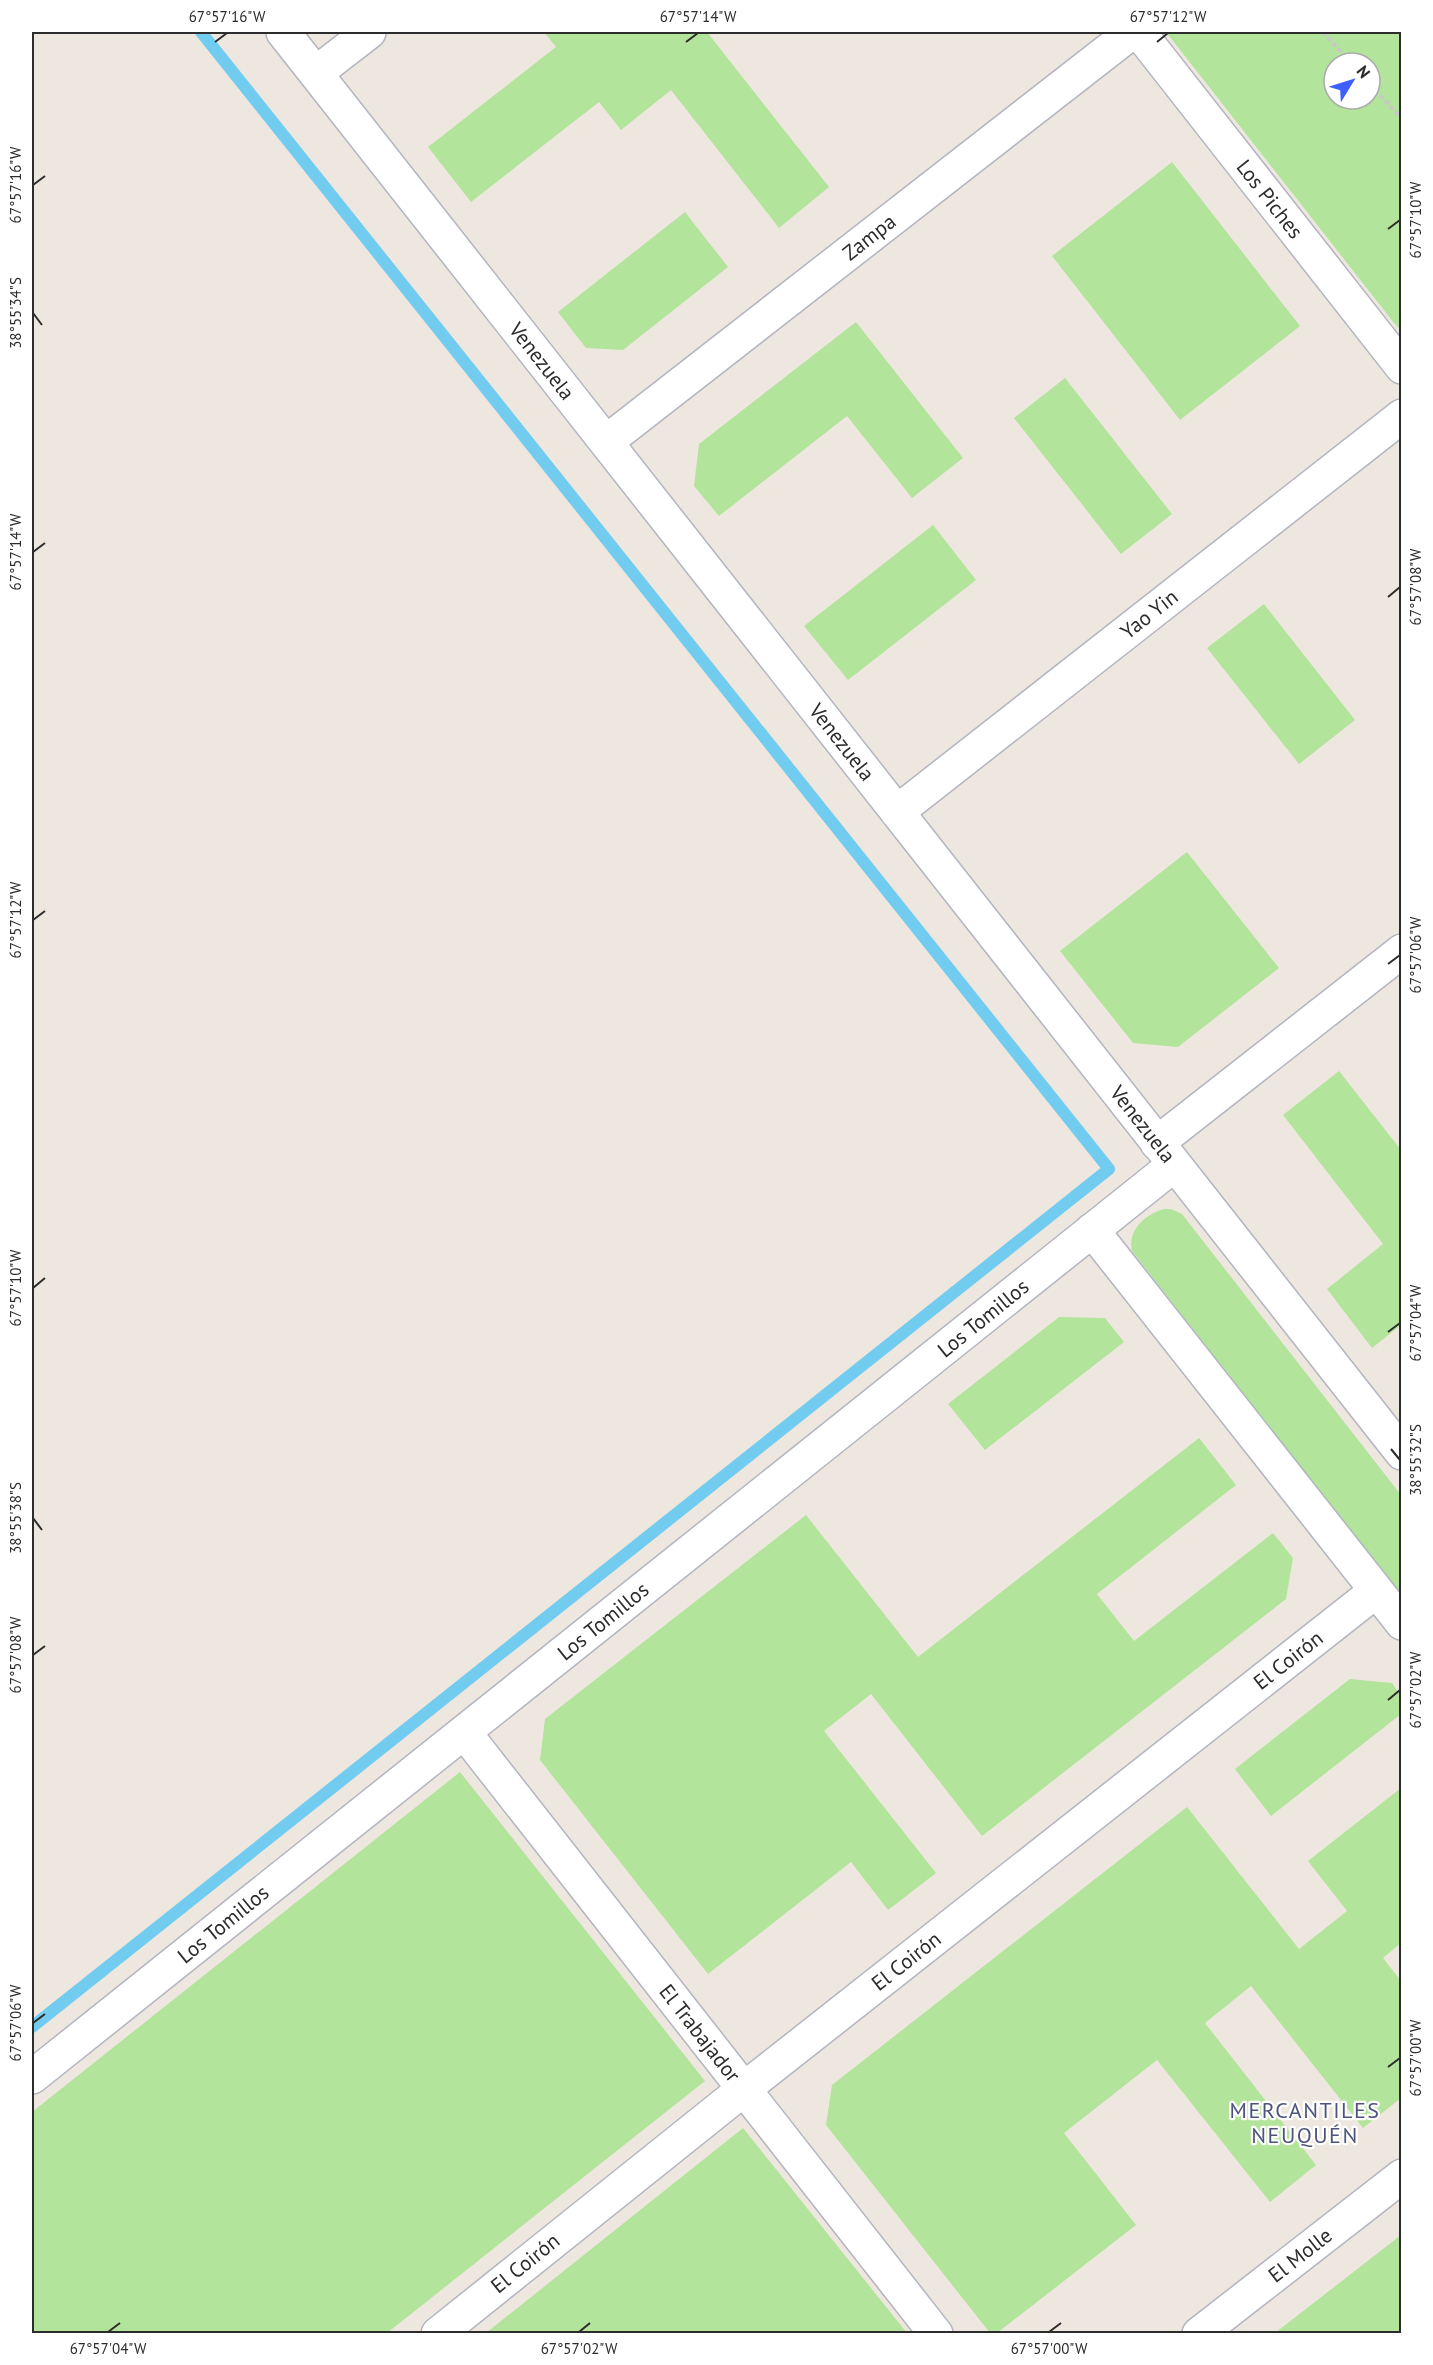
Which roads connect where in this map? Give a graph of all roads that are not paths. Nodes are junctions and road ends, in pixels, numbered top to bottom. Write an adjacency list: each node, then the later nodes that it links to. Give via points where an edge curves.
1 (283, 32): 5 (street, Venezuela)
2 (369, 32): 5 (street)
3 (1132, 32): 8 (street, Zampa)
4 (1139, 32): 6 (street, Los Piches)
5 (316, 73): 8 (street, Venezuela)
6 (1401, 367)
7 (1401, 416): 9 (street, Yao Yin)
8 (606, 442): 9 (street, Venezuela)
9 (897, 812): 11 (street, Venezuela)
10 (1401, 951): 11 (street, Los Tomillos)
11 (1166, 1154): 12 (street, Los Tomillos); 13 (street, Venezuela)
12 (1092, 1230): 14 (street); 16 (street, Los Tomillos)
13 (1401, 1453)
14 (1376, 1591): 15 (street); 18 (street, El Coirón)
15 (1401, 1623)
16 (464, 1731): 17 (street, Los Tomillos); 18 (street, El Trabajador)
17 (32, 2077)
18 (744, 2089): 20 (street, El Coirón); 21 (street, El Trabajador)
19 (1401, 2176): 22 (street, El Molle)
20 (438, 2334)
21 (936, 2334)
22 (1199, 2334)

